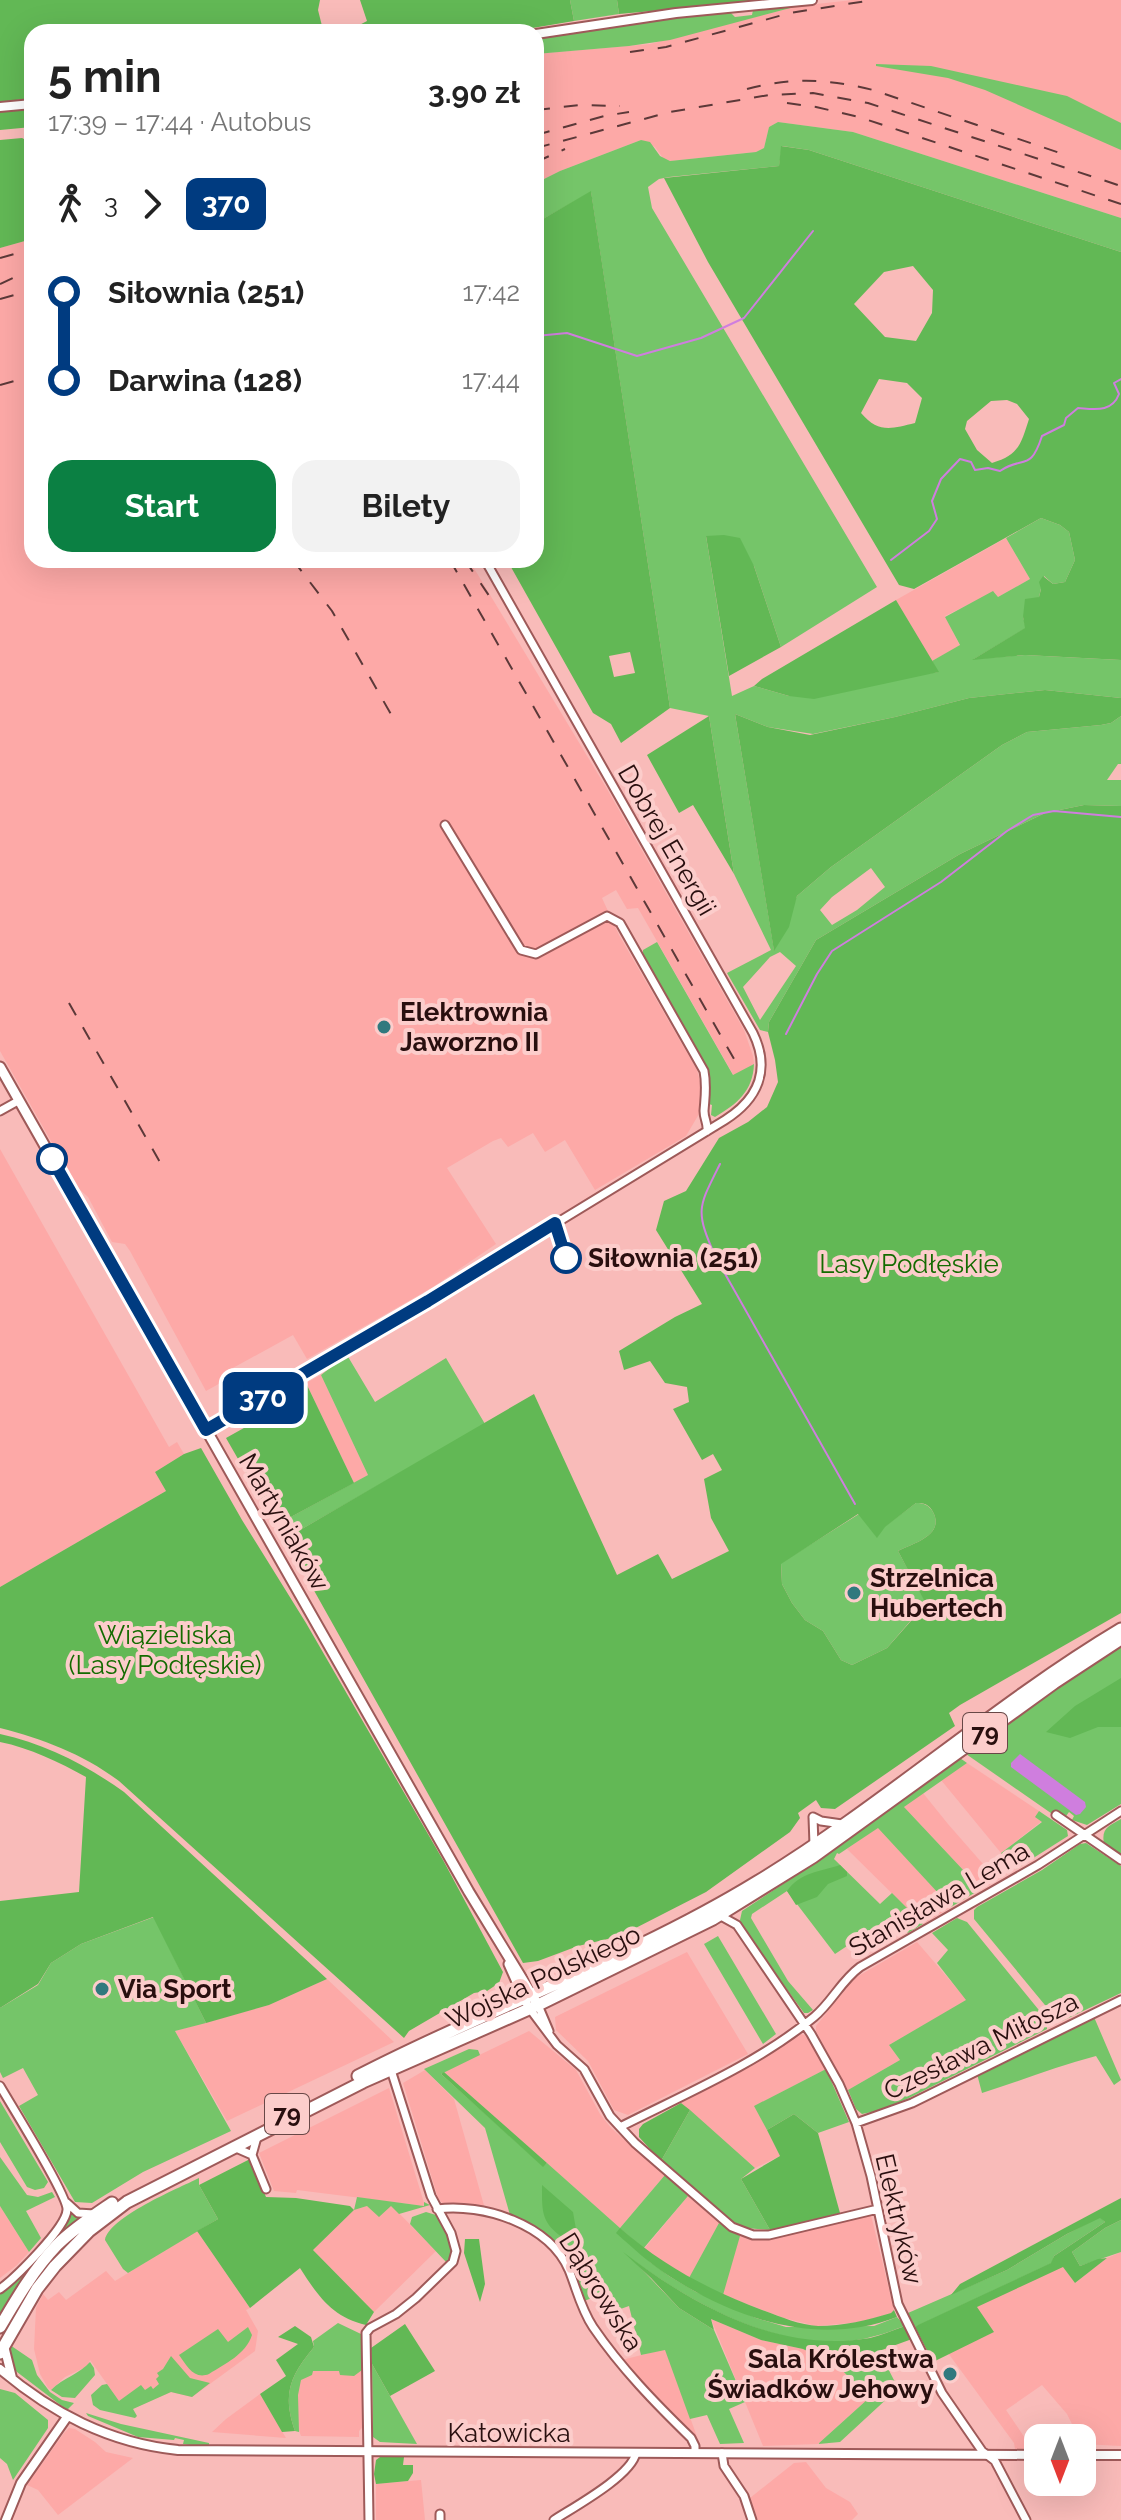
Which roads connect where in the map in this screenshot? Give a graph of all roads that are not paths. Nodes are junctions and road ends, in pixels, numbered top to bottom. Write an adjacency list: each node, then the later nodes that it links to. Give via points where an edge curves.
1 (812, 0): 2 (street)
2 (544, 33)
3 (24, 105): 4 (street)
4 (0, 107)
5 (490, 568): 10 (street, Dobrej Energii, via 758,1044 761,1066 754,1092 740,1110)
6 (445, 825): 10 (street, via 521,950 536,954 607,916 620,923 704,1071)
7 (0, 1067): 8 (main road, Martyniaków)
8 (18, 1101): 9 (street); 11 (main road, Martyniaków)
9 (0, 1111)
10 (707, 1131): 11 (street, Dobrej Energii)
11 (206, 1430): 23 (main road, Martyniaków)
12 (1121, 1629): 16 (main road, Wojska Polskiego / 79)
13 (1121, 1639): 20 (main road, Wojska Polskiego / 79)
14 (1121, 1811): 17 (street, Stanisława Lema)
15 (1056, 1815): 17 (street)
16 (843, 1825): 18 (main road, Wojska Polskiego / 79); 18 (street, via 813,1817)
17 (1085, 1834): 19 (street); 28 (street, Stanisława Lema, via 860,1967)
18 (814, 1845): 24 (main road, Wojska Polskiego / 79, via 684,1924)
19 (1121, 1860)
20 (736, 1906): 21 (main road, Wojska Polskiego / 79); 22 (street)
21 (719, 1915): 22 (street, Elektryków); 26 (main road, Wojska Polskiego / 79)
22 (737, 1925): 28 (street, Elektryków)
23 (519, 1980): 24 (main road); 26 (main road, Martyniaków); 27 (main road)
24 (548, 1986): 26 (main road, Wojska Polskiego / 79)
25 (1121, 2000): 31 (street, Czesława Miłosza, via 903,2107)
26 (531, 2001): 27 (main road, Wojska Polskiego / 79); 29 (main road, Wojska Polskiego / 79); 32 (street, via 557,2045 584,2069)
27 (510, 2004): 40 (main road, Wojska Polskiego / 79, via 420,2044 146,2183)
28 (805, 2024): 31 (street, Elektryków); 32 (street, Stanisława Lema)
29 (391, 2070): 33 (main road, Wojska Polskiego / 79); 38 (street)
30 (0, 2086): 37 (street)
31 (856, 2123): 39 (street, Elektryków)
32 (620, 2127): 39 (street, via 725,2222 746,2233 769,2235)
33 (257, 2137): 34 (main road, Wojska Polskiego / 79); 35 (street)
34 (236, 2148): 35 (street); 43 (main road, Wojska Polskiego / 79, via 142,2193 105,2218 55,2266)
35 (252, 2155): 36 (street)
36 (266, 2189)
37 (64, 2199): 40 (street, via 76,2212); 41 (street, via 63,2223)
38 (437, 2209): 48 (street, via 455,2243 453,2262 416,2298 366,2333); 50 (street, Dąbrowska, via 465,2208 506,2218 545,2238 569,2269 593,2327 645,2393 691,2438)
39 (878, 2209): 52 (street, Elektryków, via 898,2304 942,2393)
40 (96, 2214): 42 (main road, Wojska Polskiego / 79, via 45,2259)
41 (0, 2289)
42 (0, 2327)
43 (2, 2349): 45 (street)
44 (0, 2369): 45 (street, Katowicka)
45 (12, 2379): 46 (street); 47 (street, Katowicka)
46 (0, 2381)
47 (67, 2417): 48 (street, Katowicka, via 122,2439 170,2449); 56 (street, via 21,2483)
48 (367, 2452): 49 (street, Katowicka); 57 (street)
49 (636, 2453): 50 (street, Katowicka); 58 (street, via 616,2477)
50 (695, 2453): 51 (street, Katowicka)
51 (722, 2453): 52 (street, Katowicka); 59 (street)
52 (987, 2455): 53 (street, Katowicka); 60 (street, Elektryków)
53 (1024, 2455)
54 (1096, 2455): 55 (street)
55 (1121, 2455)
56 (6, 2520)
57 (369, 2520)
58 (554, 2520)
59 (752, 2520)
60 (1026, 2520)

